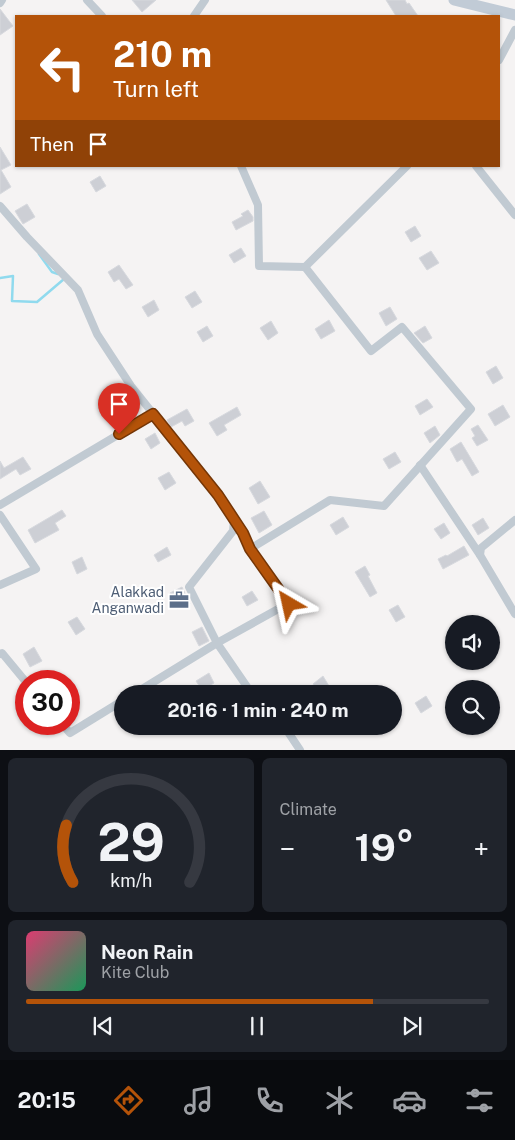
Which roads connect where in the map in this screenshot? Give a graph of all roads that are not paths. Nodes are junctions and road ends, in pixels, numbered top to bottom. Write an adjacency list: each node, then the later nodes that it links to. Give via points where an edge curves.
1 (86, 0): 5 (street)
2 (205, 0): 6 (street)
3 (454, 0): 4 (main road)
4 (515, 14)
5 (101, 15)
6 (195, 15)
7 (515, 30): 8 (street)
8 (500, 58)
9 (241, 167): 14 (street, via 258,206 259,266)
10 (406, 167): 14 (street)
11 (477, 167): 13 (street)
12 (0, 206): 15 (street, via 78,290 97,334)
13 (515, 215)
14 (305, 267): 16 (street, via 371,351 402,327 471,410)
15 (153, 414): 17 (street); 19 (street)
16 (420, 465): 21 (street, via 384,506 330,500); 22 (street)
17 (0, 504)
18 (0, 515): 23 (street, via 36,569)
19 (234, 519): 21 (street); 25 (street, via 233,532 189,587)
20 (515, 520): 22 (street, via 481,548)
21 (250, 549): 25 (street, via 289,604)
22 (480, 555): 24 (street)
23 (0, 585)
24 (515, 614)
25 (218, 643): 28 (street); 29 (street)
26 (0, 654): 27 (street)
27 (16, 670)
28 (149, 685)
29 (246, 685)
30 (114, 706): 31 (street)
31 (80, 727)
32 (290, 735): 33 (street)
33 (300, 750)

